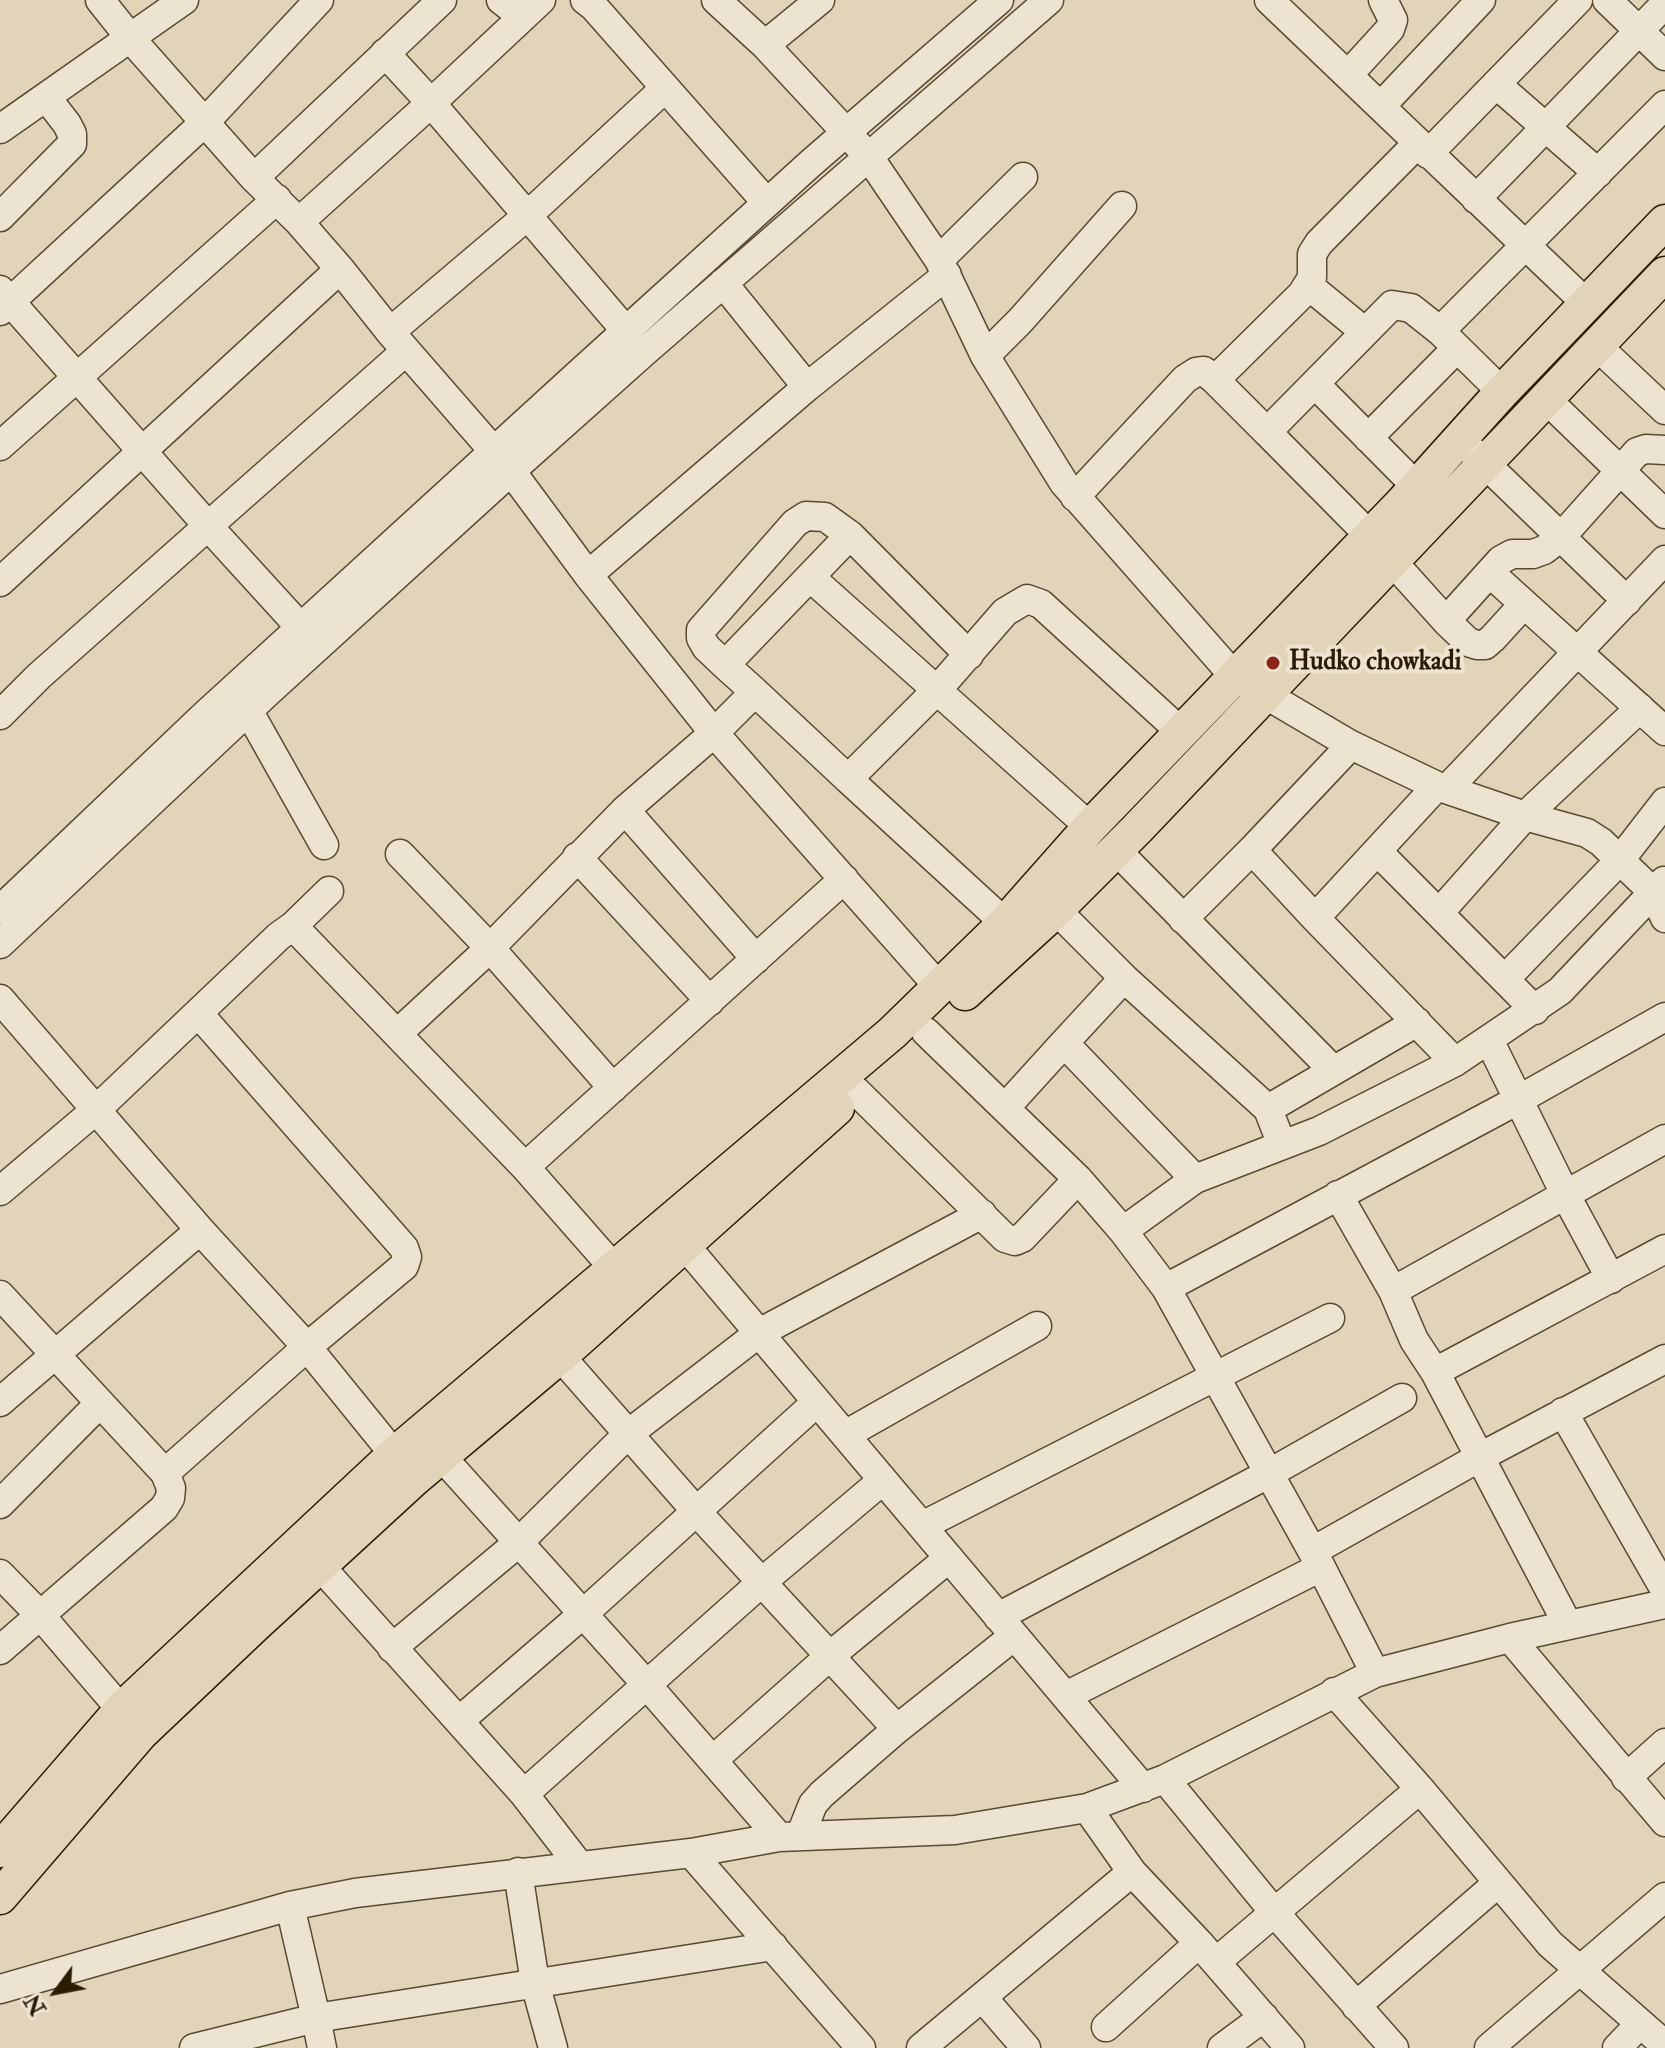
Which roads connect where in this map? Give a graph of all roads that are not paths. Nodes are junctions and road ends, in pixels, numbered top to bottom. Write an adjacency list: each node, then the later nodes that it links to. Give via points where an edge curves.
1 (100, 0): 19 (street)
2 (184, 0): 19 (street)
3 (319, 0): 30 (street)
4 (442, 0): 21 (street)
5 (501, 0): 17 (street)
6 (585, 0): 25 (street)
7 (716, 0): 20 (street)
8 (820, 0): 20 (street)
9 (999, 0): 33 (street)
10 (1049, 0): 35 (street)
11 (1269, 0): 23 (street)
12 (1383, 0): 23 (street, via 1393,20 1390,29)
13 (1481, 0): 29 (street)
14 (1578, 0): 24 (street)
15 (1607, 0): 18 (street)
16 (1665, 4): 18 (street)
17 (532, 8): 27 (street)
18 (1640, 30): 22 (street); 32 (street)
19 (131, 39): 26 (street); 30 (street)
20 (765, 45): 33 (street)
21 (385, 53): 27 (street); 38 (street)
22 (1665, 56)
23 (1348, 75): 29 (street)
24 (1496, 84): 32 (street); 34 (street)
25 (664, 89): 41 (street); 43 (street)
26 (46, 97): 31 (street); 44 (street, via 67,124 72,144)
27 (431, 103): 43 (street); 45 (street)
28 (1665, 105): 36 (street)
29 (1381, 106): 34 (street)
30 (206, 121): 38 (street); 53 (street)
31 (0, 129)
32 (1545, 129): 36 (street); 40 (street)
33 (848, 132): 35 (street); 41 (street)
34 (1422, 149): 40 (street); 52 (street, via 1319,243 1312,254)
35 (869, 157): 48 (street); 51 (street)
36 (1598, 173): 47 (street)
37 (1023, 177): 48 (street)
38 (254, 178): 39 (street)
39 (277, 199): 45 (street); 61 (street)
40 (1476, 199): 47 (street)
41 (767, 203): 55 (street)
42 (1122, 206): 60 (street)
43 (527, 216): 55 (street); 58 (street)
44 (0, 217)
45 (299, 222): 49 (street)
46 (1665, 222): 54 (main road)
47 (1526, 246): 54 (street); 57 (street)
48 (943, 267): 60 (street); 64 (street)
49 (340, 269): 58 (street); 72 (street)
50 (1665, 274): 59 (main road)
51 (723, 283): 64 (street); 74 (street)
52 (1309, 286): 56 (street); 62 (street)
53 (3, 301): 61 (street)
54 (1587, 304): 65 (main road)
55 (626, 331): 74 (street)
56 (1365, 332): 57 (street, via 1392,305 1411,308); 63 (street)
57 (1448, 339): 65 (street); 69 (street)
58 (398, 342): 74 (street); 80 (street)
59 (1597, 346): 66 (main road); 67 (street)
60 (985, 356): 78 (street)
61 (76, 377): 71 (street); 72 (street)
62 (1215, 380): 68 (street); 78 (street, via 1204,371 1185,379)
63 (1315, 384): 68 (street); 69 (street)
64 (807, 387): 86 (street)
65 (1502, 392): 70 (main road)
66 (1546, 399): 75 (main road); 76 (street)
67 (1663, 404)
68 (1267, 432): 83 (street)
69 (1368, 438): 77 (street)
70 (1460, 439): 75 (street); 77 (main road)
71 (0, 446)
72 (142, 450): 80 (street); 88 (street)
73 (1665, 450): 76 (street, via 1637,452)
74 (502, 462): 86 (street); 92 (street); 101 (street)
75 (1485, 463): 82 (street); 83 (main road)
76 (1620, 470): 79 (street); 82 (street)
77 (1417, 487): 83 (main road)
78 (1075, 497): 96 (street)
79 (1665, 514)
80 (208, 526): 92 (street); 102 (street)
81 (850, 535): 87 (street); 94 (street); 95 (street, via 825,517 806,516 795,523 701,630 706,647)
82 (1561, 537): 85 (street, via 1533,554 1512,554); 89 (street)
83 (1381, 548): 91 (street); 96 (main road); 99 (main road)
84 (1665, 560): 89 (street)
85 (1490, 573): 90 (street); 91 (street)
86 (588, 575): 105 (street)
87 (810, 577): 95 (street); 97 (street)
88 (0, 582)
89 (1627, 601): 93 (street)
90 (1524, 604): 91 (street, via 1485,645 1468,642); 93 (street)
91 (1446, 621)
92 (301, 628): 123 (street)
93 (1579, 652): 100 (street); 108 (street)
94 (969, 655): 97 (street); 104 (street, via 1005,612 1027,599 1041,604)
95 (725, 665): 98 (street)
96 (1234, 676): 99 (street); 104 (main road)
97 (938, 689): 107 (street); 112 (street)
98 (755, 692): 105 (street); 107 (street)
99 (1264, 696): 106 (street); 114 (main road)
100 (1640, 708): 103 (street); 111 (street)
101 (248, 710): 113 (street); 131 (street)
102 (0, 715)
103 (1665, 731)
104 (1181, 732): 112 (main road)
105 (714, 733): 110 (street); 120 (street)
106 (1351, 745): 108 (street); 115 (street)
107 (848, 779): 129 (street)
108 (1442, 788): 111 (street); 116 (street)
109 (1665, 802): 119 (street)
110 (625, 810): 118 (street); 133 (street)
111 (1525, 816): 119 (street, via 1587,833); 125 (street)
112 (1090, 827): 129 (main road)
113 (324, 845)
114 (1116, 850): 124 (main road); 128 (street)
115 (1252, 850): 126 (street); 128 (street)
116 (1377, 851): 125 (street); 126 (street)
117 (400, 854): 132 (street)
118 (577, 857): 132 (street); 138 (street)
119 (1620, 860): 121 (street); 135 (street)
120 (844, 879): 133 (street); 136 (street)
121 (1662, 883): 127 (street); 139 (street, via 1560,991)
122 (329, 891): 130 (street)
123 (0, 910)
124 (1056, 910): 134 (street); 143 (main road)
125 (1439, 913): 135 (street)
126 (1315, 918): 142 (street)
127 (1665, 918)
128 (1183, 919): 148 (street)
129 (1005, 923): 136 (main road)
130 (293, 926): 140 (street); 144 (street)
131 (0, 944)
132 (490, 948): 144 (street); 149 (street)
133 (756, 959): 138 (street)
134 (1124, 978): 146 (street); 154 (street)
135 (1505, 979): 139 (street)
136 (939, 987): 166 (main road)
137 (0, 999): 153 (street)
138 (710, 1001): 149 (street)
139 (1535, 1010): 145 (street)
140 (198, 1013): 153 (street); 176 (street, via 407,1257 404,1266)
141 (1665, 1017): 151 (street)
142 (1417, 1022): 147 (street); 148 (street)
143 (926, 1032): 150 (main road); 152 (street)
144 (398, 1033): 157 (street)
145 (1489, 1040): 147 (street); 151 (street)
146 (1064, 1043): 152 (street); 159 (street)
147 (1455, 1062): 156 (street)
148 (1333, 1070): 154 (street)
149 (613, 1088): 157 (street)
150 (856, 1091): 163 (street); 166 (main road)
151 (1518, 1100): 161 (street); 162 (street)
152 (1005, 1108): 158 (street)
153 (97, 1109): 160 (street); 164 (street)
154 (1268, 1109): 156 (street)
155 (1665, 1139): 161 (street)
156 (1282, 1145): 159 (street)
157 (525, 1167): 168 (street)
158 (1078, 1179): 163 (street, via 1015,1241 1005,1238); 165 (street)
159 (1195, 1179): 165 (street)
160 (0, 1191)
161 (1565, 1194): 169 (street); 171 (street)
162 (1338, 1195): 170 (street); 171 (street)
163 (982, 1214): 175 (street)
164 (200, 1230): 176 (street); 177 (street)
165 (1123, 1231): 170 (street)
166 (675, 1234): 168 (main road); 175 (street)
167 (1665, 1249): 169 (street)
168 (623, 1279): 178 (main road); 191 (main road)
169 (1611, 1279): 180 (street)
170 (1166, 1288): 181 (street)
171 (1393, 1291): 180 (street)
172 (0, 1295): 177 (street)
173 (1330, 1318): 181 (street)
174 (1037, 1326): 188 (street)
175 (759, 1333): 184 (street); 187 (street)
176 (307, 1347): 191 (street); 192 (street)
177 (56, 1354): 183 (street); 185 (street)
178 (560, 1356): 187 (street); 189 (main road)
179 (1665, 1359): 186 (street)
180 (1435, 1372): 190 (street)
181 (1214, 1376): 193 (street); 197 (street)
182 (1402, 1398): 193 (street)
183 (0, 1402)
184 (817, 1402): 188 (street); 196 (street)
185 (100, 1403): 192 (street); 195 (street)
186 (1563, 1412): 190 (street); 204 (street)
187 (628, 1434): 196 (street); 198 (street)
188 (845, 1435): 194 (street)
189 (442, 1457): 191 (main road); 198 (street)
190 (1480, 1457): 200 (street); 208 (street)
191 (405, 1466): 201 (main road); 219 (main road)
192 (165, 1473): 207 (street, via 171,1488 164,1508)
193 (1268, 1474): 200 (street); 209 (street)
194 (883, 1480): 197 (street); 203 (street)
195 (0, 1504)
196 (696, 1511): 203 (street); 206 (street)
197 (922, 1526): 199 (street)
198 (518, 1543): 206 (street); 211 (street)
199 (949, 1558): 209 (street); 213 (street)
200 (1317, 1559): 214 (street); 217 (street)
201 (320, 1566): 211 (street); 219 (main road)
202 (0, 1574): 207 (street)
203 (762, 1582): 213 (street); 215 (street)
204 (1665, 1590)
205 (1657, 1612): 208 (street)
206 (583, 1614): 215 (street); 218 (street)
207 (41, 1616): 212 (street); 219 (street)
208 (1568, 1625): 210 (street)
209 (1006, 1626): 217 (street); 220 (street)
210 (1510, 1638): 214 (street); 223 (street)
211 (392, 1648): 218 (street)
212 (0, 1650)
213 (831, 1655): 220 (street); 222 (street)
214 (1375, 1673): 216 (street)
215 (647, 1685): 222 (street); 226 (street)
216 (1334, 1692): 224 (street); 225 (street)
217 (1066, 1696): 224 (street)
218 (459, 1721): 226 (street)
219 (131, 1722): 230 (main road); 236 (main road)
220 (897, 1729): 229 (street, via 822,1794)
221 (1665, 1743): 223 (street)
222 (713, 1760): 229 (street)
223 (1626, 1778): 228 (street)
224 (1154, 1784): 227 (street); 239 (street)
225 (1420, 1789): 235 (street); 239 (street)
226 (524, 1794): 232 (street)
227 (1087, 1808): 229 (street, via 955,1830); 234 (street)
228 (1665, 1822)
229 (790, 1835): 231 (street)
230 (0, 1850)
231 (691, 1853): 232 (street); 240 (street)
232 (579, 1865): 233 (street)
233 (518, 1872): 238 (street); 243 (street)
234 (1132, 1872): 241 (street); 245 (street)
235 (1498, 1883): 242 (street); 246 (street)
236 (0, 1897)
237 (1665, 1897): 242 (street)
238 (290, 1906): 244 (street); 248 (street)
239 (1274, 1912): 241 (street); 246 (street)
240 (773, 1946): 243 (street); 255 (street)
241 (1208, 1952): 247 (street); 250 (street)
242 (1579, 1969): 249 (street); 261 (street)
243 (535, 1983): 248 (street); 254 (street)
244 (0, 1989)
245 (982, 1997): 256 (street); 257 (street)
246 (1356, 2006): 260 (street)
247 (1264, 2017): 258 (street); 259 (street)
248 (316, 2018): 252 (street); 253 (street)
249 (1640, 2024): 251 (street); 262 (street)
250 (1106, 2027)
251 (1665, 2045)
252 (194, 2048)
253 (322, 2048)
254 (553, 2048)
255 (861, 2048)
256 (921, 2048)
257 (1026, 2048)
258 (1222, 2048)
259 (1290, 2048)
260 (1394, 2048)
261 (1489, 2048)
262 (1617, 2048)

